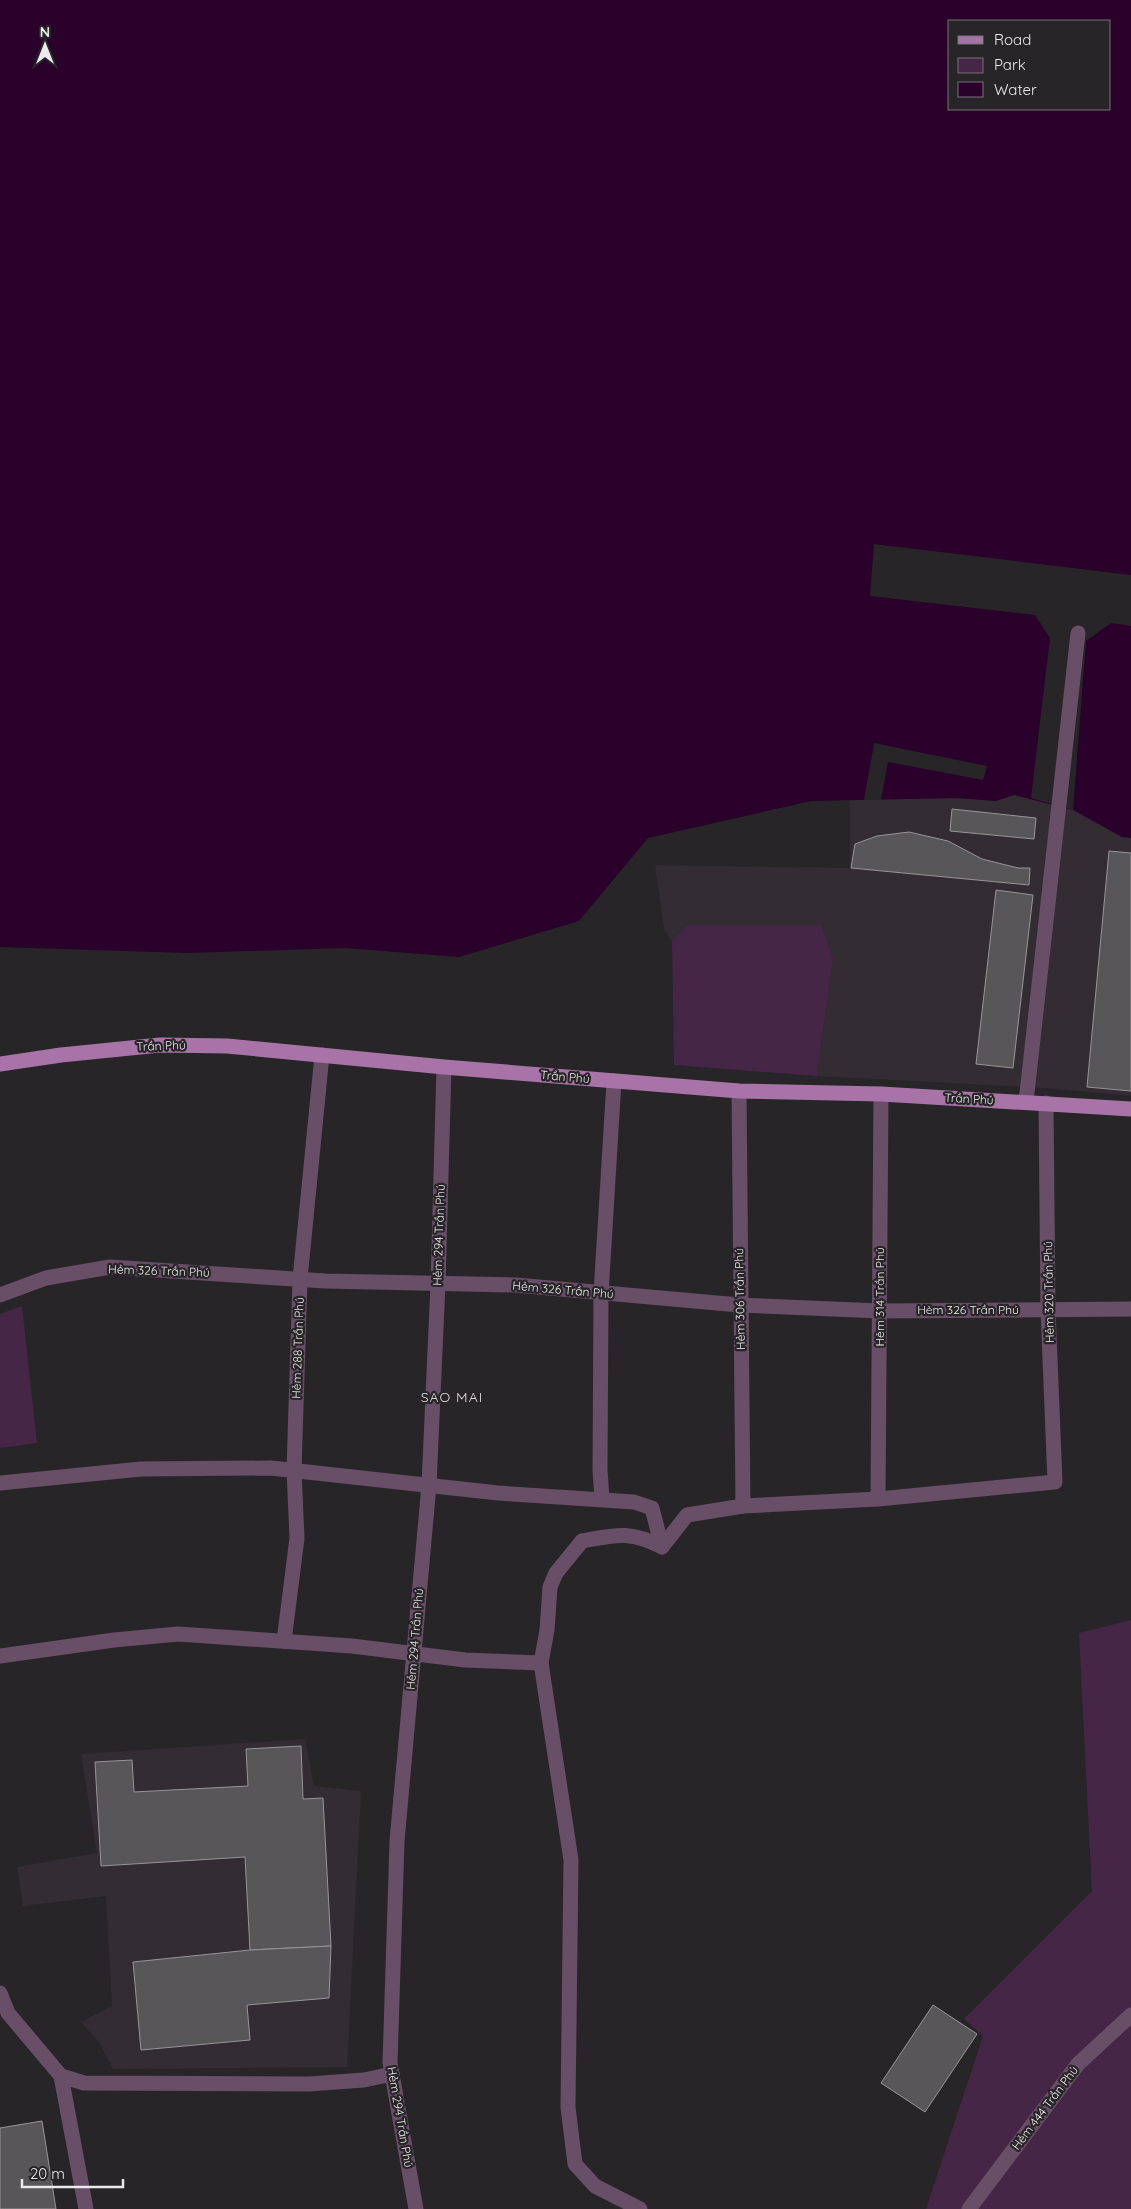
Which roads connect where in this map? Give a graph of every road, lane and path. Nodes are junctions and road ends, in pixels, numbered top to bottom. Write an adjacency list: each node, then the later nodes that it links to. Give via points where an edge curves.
1 (1078, 633): 8 (street)
2 (322, 1055): 3 (main road, Trần Phú, via 227,1046 160,1044); 4 (main road, Trần Phú); 11 (street, Hẻm 288 Trần Phú)
3 (0, 1064)
4 (444, 1067): 5 (main road, Trần Phú); 12 (street, Hẻm 294 Trần Phú)
5 (614, 1081): 6 (main road, Trần Phú); 13 (street)
6 (739, 1091): 7 (main road, Trần Phú); 15 (street, Hẻm 306 Trần Phú)
7 (881, 1094): 8 (main road, Trần Phú); 18 (street, Hẻm 314 Trần Phú)
8 (1026, 1102): 9 (main road, Trần Phú)
9 (1046, 1103): 10 (main road, Trần Phú); 17 (street, Hẻm 320 Trần Phú)
10 (1131, 1109)
11 (300, 1279): 12 (street, Hẻm 326 Trần Phú); 14 (street, Hẻm 326 Trần Phú, via 110,1268 46,1278); 19 (street, Hẻm 288 Trần Phú)
12 (438, 1284): 13 (street, Hẻm 326 Trần Phú, via 516,1285); 21 (street, Hẻm 294 Trần Phú)
13 (601, 1294): 15 (street, Hẻm 326 Trần Phú); 22 (street)
14 (0, 1295)
15 (739, 1305): 18 (street, Hẻm 326 Trần Phú); 24 (street, Hẻm 306 Trần Phú)
16 (1131, 1309): 17 (street, Hẻm 326 Trần Phú)
17 (1048, 1310): 18 (street, Hẻm 326 Trần Phú); 23 (street, Hẻm 320 Trần Phú, via 1055,1482)
18 (880, 1311): 23 (street, Hẻm 314 Trần Phú)
19 (294, 1470): 20 (street, via 141,1469); 21 (street); 26 (street, Hẻm 288 Trần Phú, via 297,1538)
20 (0, 1483)
21 (429, 1485): 22 (street); 27 (street, Hẻm 294 Trần Phú)
22 (602, 1499): 25 (street, via 634,1502 652,1508)
23 (878, 1499): 24 (street)
24 (743, 1506): 25 (street, via 686,1515)
25 (662, 1547): 29 (street, via 644,1538 623,1534 582,1542 556,1573 550,1587)
26 (284, 1641): 27 (street); 28 (street, via 178,1634)
27 (414, 1654): 29 (street); 33 (street, Hẻm 294 Trần Phú, via 397,1841)
28 (0, 1656)
29 (541, 1663): 37 (street, via 571,1860 568,2107 575,2164 595,2186)
30 (0, 1994): 31 (street)
31 (4, 2014): 34 (street)
32 (1131, 2015): 38 (street, Hẻm 444 Trần Phú, via 1078,2064)
33 (392, 2074): 34 (street, via 364,2080 309,2084 84,2083); 36 (street, Hẻm 294 Trần Phú)
34 (62, 2076): 35 (street)
35 (86, 2209)
36 (416, 2209)
37 (640, 2209)
38 (969, 2209)

